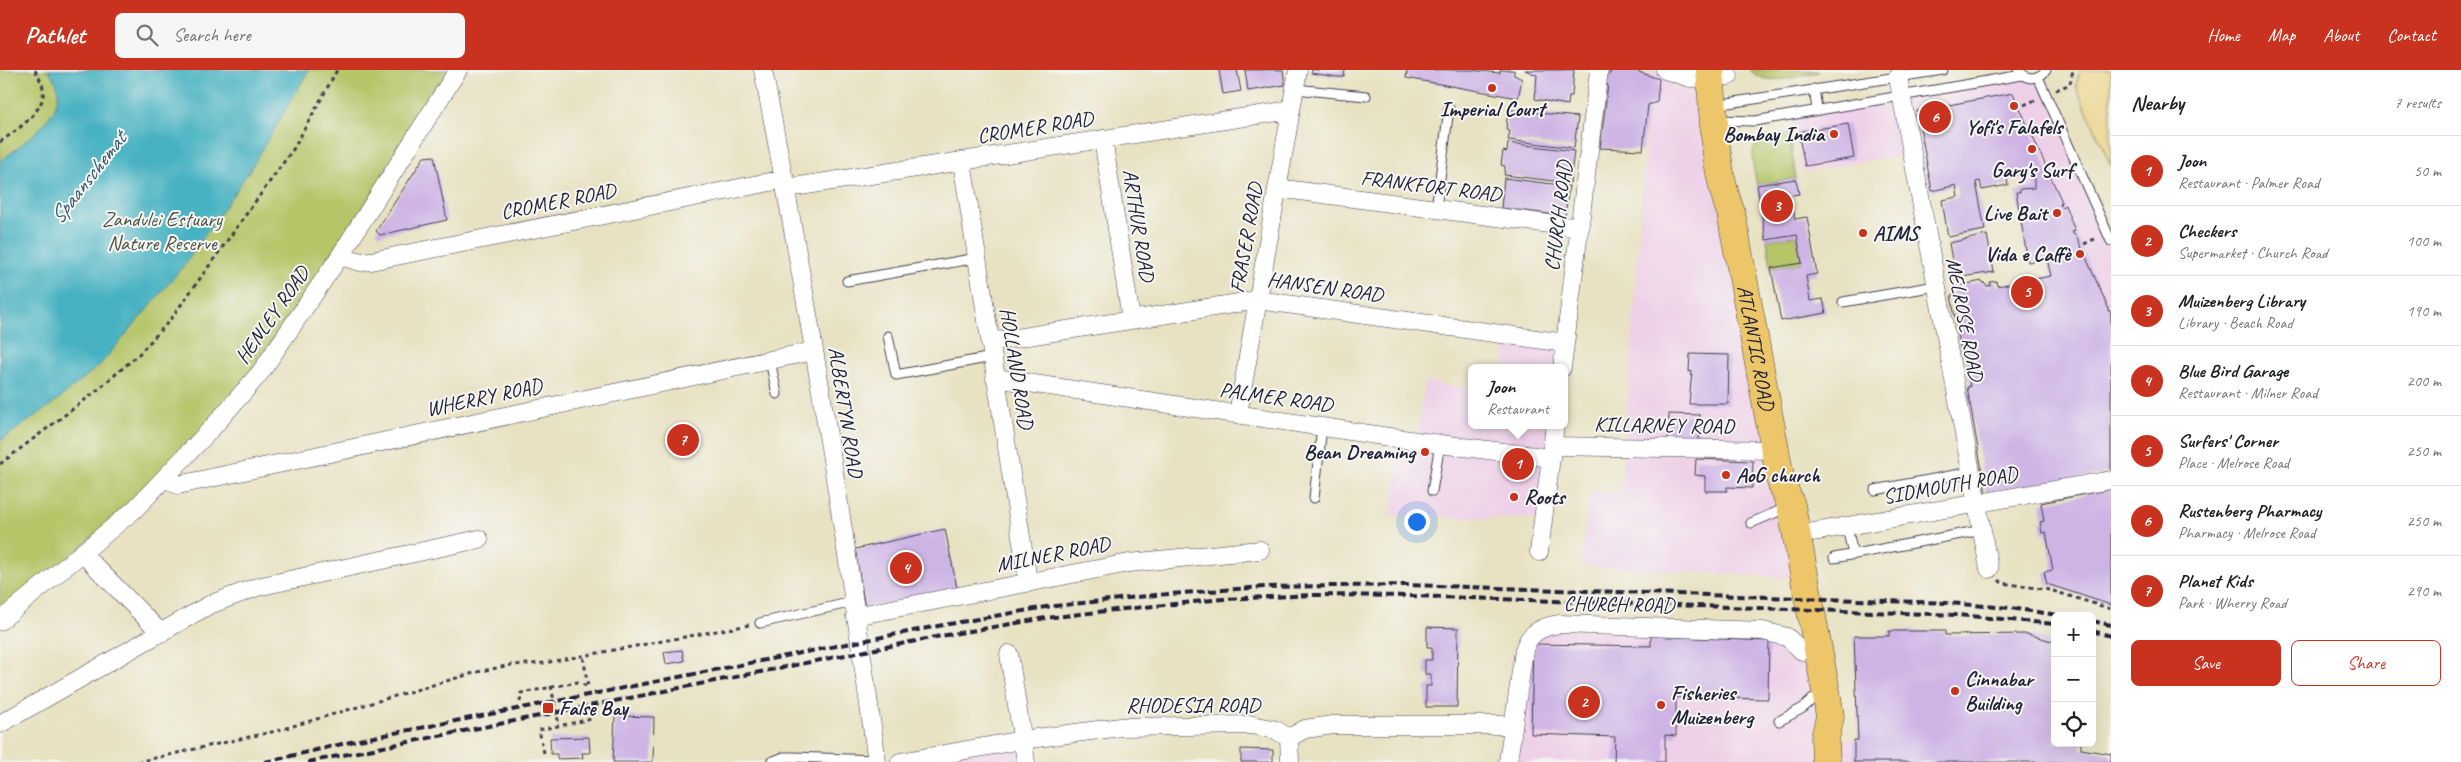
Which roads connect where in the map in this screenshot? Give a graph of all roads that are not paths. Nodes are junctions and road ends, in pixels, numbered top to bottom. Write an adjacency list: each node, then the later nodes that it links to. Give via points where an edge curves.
1 (458, 70): 26 (street, HENLEY ROAD)
2 (763, 70): 21 (street, ALBERTYN ROAD)
3 (1298, 70): 11 (street, FRASER ROAD)
4 (1599, 70): 24 (street, CHURCH ROAD)
5 (1665, 70): 13 (street)
6 (1942, 70): 9 (lane)
7 (2046, 70): 10 (lane)
8 (2020, 72): 10 (lane, via 2027,78); 14 (lane)
9 (1897, 74): 12 (lane); 14 (street, MELROSE ROAD)
10 (2038, 77): 25 (lane)
11 (1295, 88): 15 (lane); 18 (street, FRASER ROAD)
12 (1814, 89): 13 (lane); 17 (lane)
13 (1721, 93): 17 (lane, via 1749,122); 45 (main road, ATLANTIC ROAD, via 1725,198 1731,213)
14 (1901, 94): 17 (lane); 29 (street, MELROSE ROAD)
15 (1366, 96)
16 (1449, 108): 23 (lane)
17 (1818, 109)
18 (1291, 110): 19 (street, CROMER ROAD); 22 (street, FRASER ROAD)
19 (1103, 139): 20 (street, CROMER ROAD); 32 (street, ARTHUR ROAD)
20 (962, 162): 21 (street, CROMER ROAD); 27 (street, HOLLAND ROAD)
21 (786, 184): 26 (street, CROMER ROAD, via 371,261 361,262); 36 (street, ALBERTYN ROAD)
22 (1277, 188): 23 (street, FRANKFORT ROAD); 30 (street, FRASER ROAD)
23 (1436, 209): 24 (street, FRANKFORT ROAD)
24 (1580, 228): 34 (street, CHURCH ROAD)
25 (2111, 241)
26 (340, 256): 48 (street, HENLEY ROAD, via 260,373)
27 (976, 258): 28 (lane); 35 (street, HOLLAND ROAD)
28 (847, 281)
29 (1936, 286): 31 (lane); 47 (street, MELROSE ROAD)
30 (1258, 300): 32 (street, HANSEN ROAD); 34 (street, HANSEN ROAD); 41 (street, FRASER ROAD)
31 (1842, 302)
32 (1131, 319): 35 (street, HANSEN ROAD)
33 (888, 336): 35 (lane, via 896,375)
34 (1565, 343): 38 (street, CHURCH ROAD)
35 (991, 350): 39 (street, HOLLAND ROAD)
36 (813, 351): 37 (street, WHERRY ROAD); 68 (street, ALBERTYN ROAD)
37 (770, 360): 40 (lane); 48 (street, WHERRY ROAD, via 178,485)
38 (1562, 364)
39 (995, 378): 41 (street, PALMER ROAD); 67 (street, HOLLAND ROAD)
40 (777, 394)
41 (1238, 414): 42 (street, PALMER ROAD)
42 (1322, 426): 44 (street, PALMER ROAD); 53 (lane)
43 (1555, 429): 46 (street)
44 (1440, 444): 46 (street, PALMER ROAD); 52 (lane)
45 (1775, 450): 46 (street, KILLARNEY ROAD); 50 (main road, ATLANTIC ROAD)
46 (1552, 452): 62 (street)
47 (1971, 472): 51 (lane); 54 (street, MELROSE ROAD)
48 (165, 478): 63 (street, HENLEY ROAD, via 135,509)
49 (2111, 480): 54 (street, SIDMOUTH ROAD)
50 (1781, 482): 55 (main road, ATLANTIC ROAD); 59 (main road, ATLANTIC ROAD, via 1791,505)
51 (1875, 490)
52 (1432, 491)
53 (1314, 498)
54 (1977, 503): 57 (street, SIDMOUTH ROAD); 58 (street, MELROSE ROAD)
55 (1778, 511): 56 (lane); 72 (main road, ATLANTIC ROAD)
56 (1751, 523)
57 (1848, 526): 59 (street, SIDMOUTH ROAD); 64 (lane)
58 (1982, 530): 64 (lane); 66 (street, MELROSE ROAD)
59 (1796, 535): 80 (main road, ATLANTIC ROAD, via 1830,718)
60 (479, 539): 71 (street, via 257,587 210,605)
61 (1260, 550): 67 (street, MILNER ROAD, via 1129,563)
62 (1539, 552)
63 (82, 553): 69 (street, HENLEY ROAD); 71 (street)
64 (1853, 555): 65 (lane)
65 (1834, 558)
66 (1989, 569)
67 (1028, 581): 68 (street, MILNER ROAD)
68 (854, 609): 70 (lane); 81 (street, ALBERTYN ROAD)
69 (0, 621)
70 (760, 623)
71 (161, 633): 76 (street)
72 (1802, 651): 74 (main road, ATLANTIC ROAD); 77 (street, CHURCH ROAD, via 1787,637 1758,630 1552,625 1532,634 1526,644)
73 (1009, 654): 79 (street)
74 (1813, 699): 75 (lane); 80 (main road, ATLANTIC ROAD)
75 (1779, 721)
76 (0, 724)
77 (1513, 725): 78 (street, via 1333,725 1310,728); 86 (street, CHURCH ROAD)
78 (1289, 738): 79 (street, RHODESIA ROAD, via 1276,730 1253,724 1121,726); 85 (street)
79 (1022, 740): 83 (street, RHODESIA ROAD); 84 (street)
80 (1825, 750)
81 (876, 761): 82 (lane, via 793,757)
82 (771, 762)
83 (900, 762)
84 (1026, 762)
85 (1290, 762)
86 (1508, 762)

